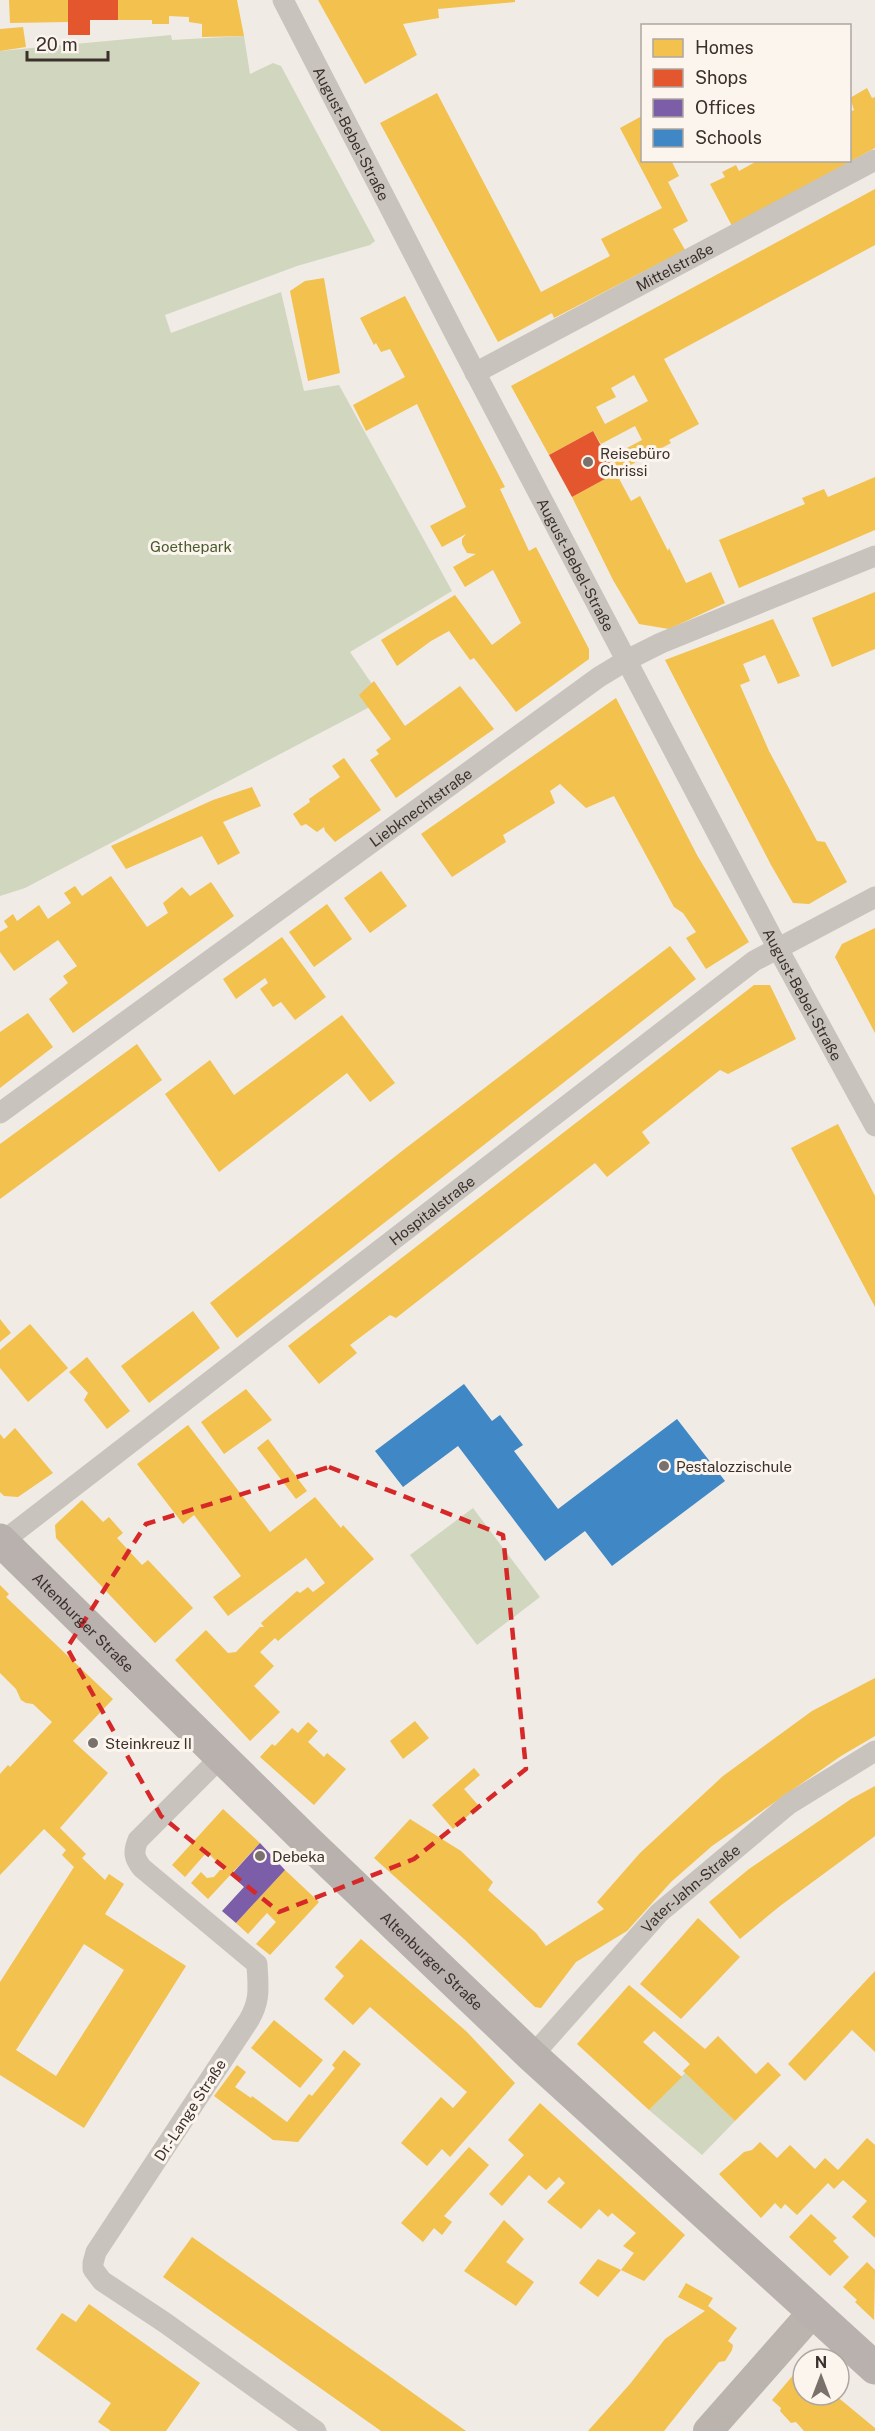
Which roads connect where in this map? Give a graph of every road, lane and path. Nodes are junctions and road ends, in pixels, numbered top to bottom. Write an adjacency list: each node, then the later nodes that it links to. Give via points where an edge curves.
1 (284, 0): 3 (street, August-Bebel-Straße)
2 (875, 160): 3 (street, Mittelstraße)
3 (475, 373): 5 (street, August-Bebel-Straße)
4 (875, 556): 5 (street, Liebknechtstraße)
5 (627, 660): 7 (street, August-Bebel-Straße); 8 (street, Liebknechtstraße)
6 (875, 897): 7 (street, Hospitalstraße)
7 (777, 947): 9 (street, August-Bebel-Straße); 10 (street, Hospitalstraße, via 744,968)
8 (0, 1113)
9 (875, 1126)
10 (1, 1541): 12 (main road, Altenburger Straße)
11 (875, 1751): 13 (street, Vater-Jahn-Straße, via 789,1804 659,1913)
12 (221, 1757): 13 (main road, Altenburger Straße); 16 (street, Dr.-Lange Straße, via 138,1840 135,1859 257,1964 256,2008 96,2252 93,2269 102,2281)
13 (532, 2056): 14 (main road, Altenburger Straße)
14 (812, 2313): 15 (main road, Altenburger Straße); 17 (street)
15 (875, 2368)
16 (316, 2431)
17 (708, 2431)

